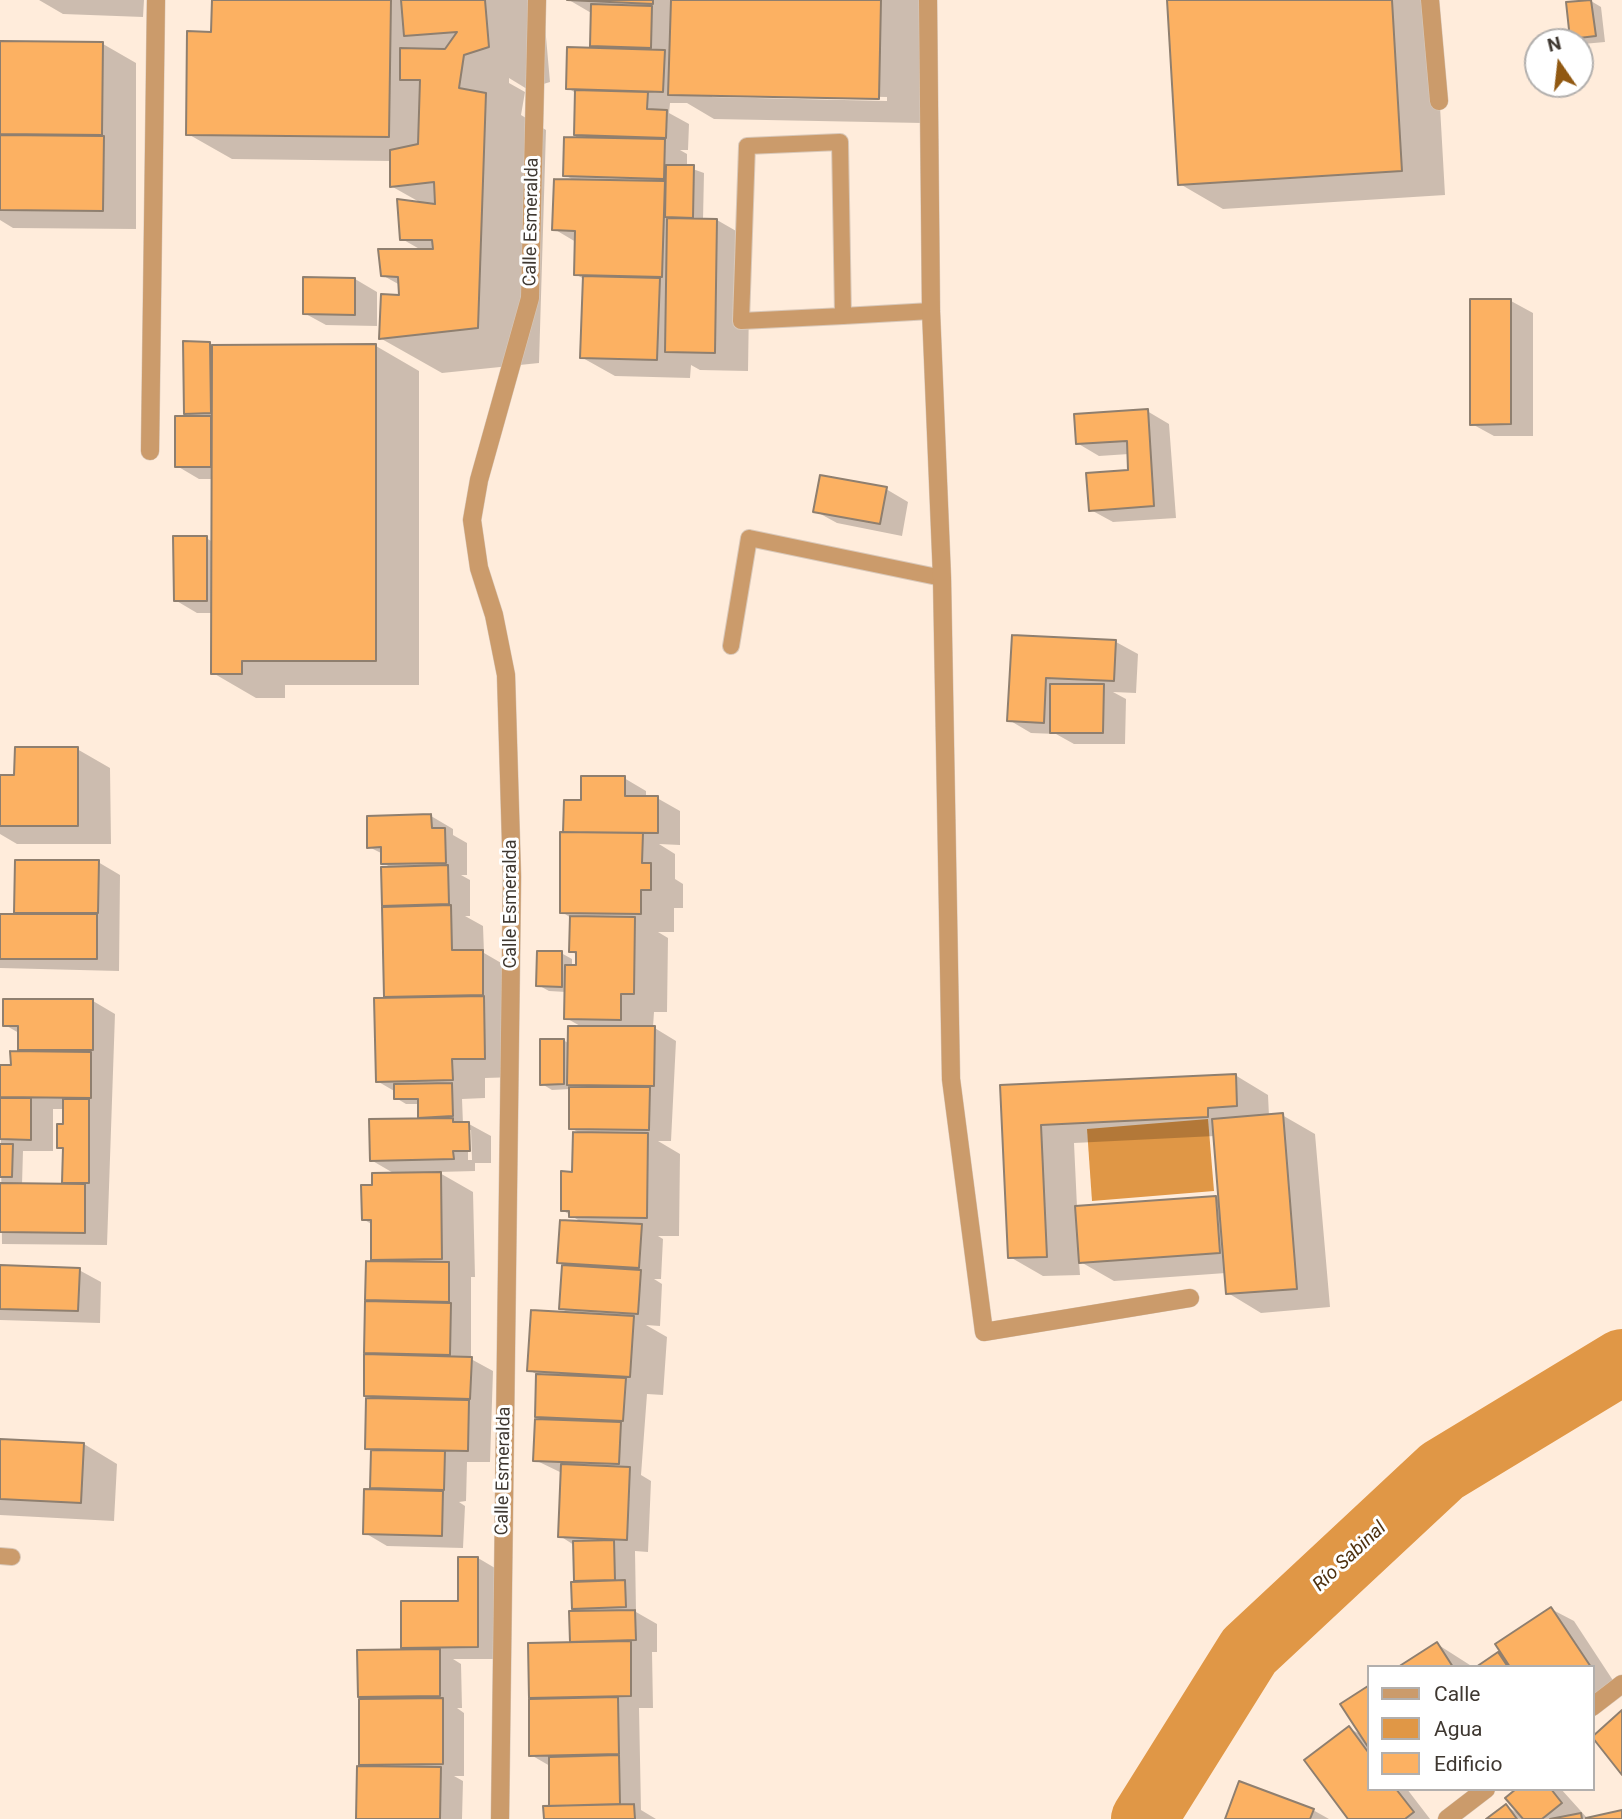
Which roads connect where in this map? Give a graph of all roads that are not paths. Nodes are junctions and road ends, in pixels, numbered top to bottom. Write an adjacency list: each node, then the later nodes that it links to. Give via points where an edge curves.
1 (156, 0): 8 (street)
2 (537, 0): 15 (street, Calle Esmeralda, via 530,298 472,520 506,675 512,877)
3 (928, 0): 6 (street)
4 (1430, 0): 5 (street)
5 (1439, 101)
6 (931, 311): 7 (lane); 9 (street)
7 (843, 316): 7 (lane, via 741,321 747,146 840,142)
8 (150, 451)
9 (942, 578): 10 (lane, via 749,538); 11 (street, via 951,1079 984,1332)
10 (731, 646)
11 (1190, 1298)
12 (1622, 1684): 13 (street)
13 (1594, 1705)
14 (1483, 1791): 16 (street)
15 (500, 1819)
16 (1447, 1819)

